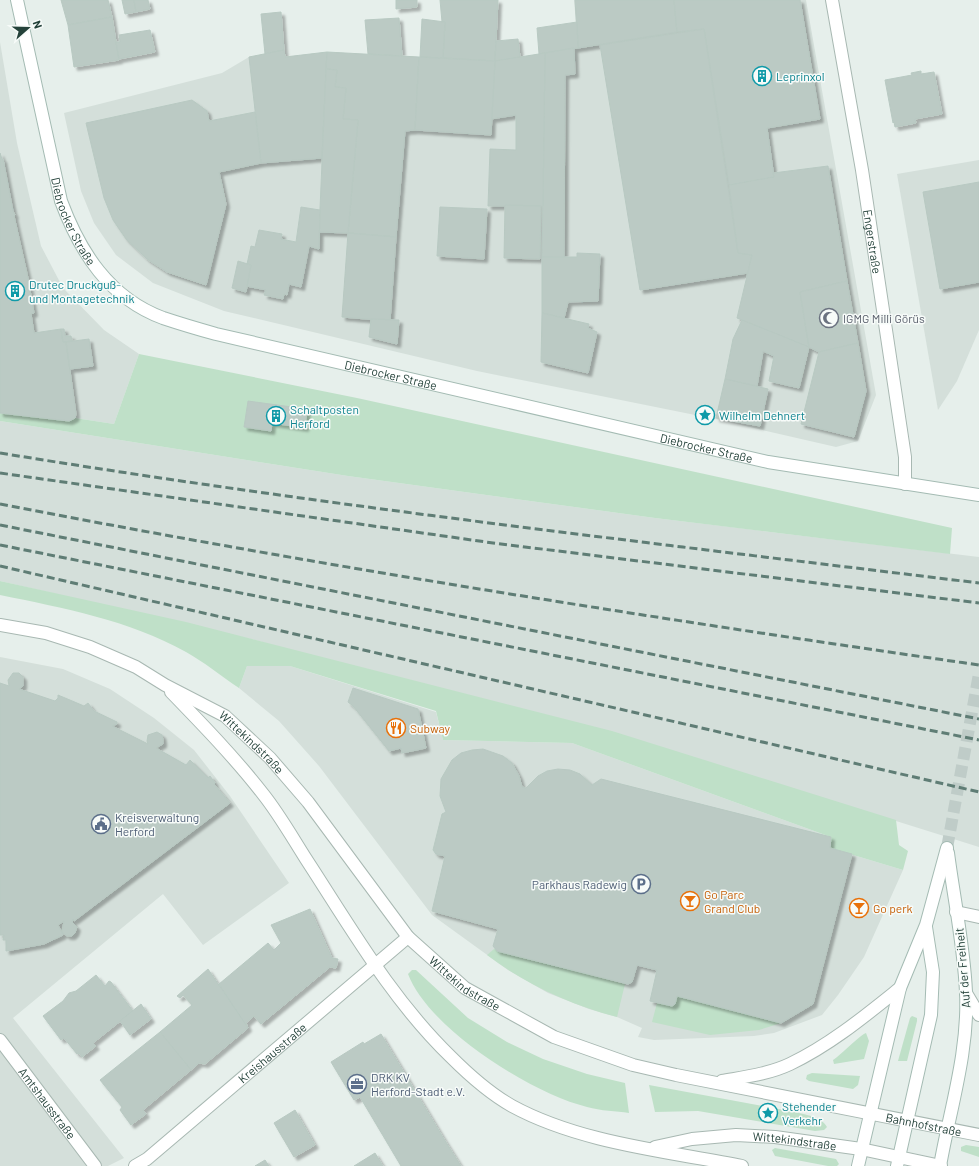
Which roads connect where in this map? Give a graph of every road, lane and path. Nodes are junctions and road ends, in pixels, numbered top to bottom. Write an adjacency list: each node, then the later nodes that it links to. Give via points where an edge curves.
1 (17, 0): 3 (street, Diebrocker Straße, via 61,201 72,230 87,257 105,278 122,294 162,318 216,334 768,462)
2 (832, 0): 3 (street, Engerstraße, via 863,177 905,457)
3 (905, 484): 4 (street, Diebrocker Straße)
4 (979, 495)
5 (0, 625): 6 (street, Wittekindstraße, via 46,633 90,647 136,667)
6 (165, 685): 10 (street, Wittekindstraße, via 225,716 270,758 308,802); 11 (street, Wittekindstraße, via 263,794)
7 (956, 912): 8 (street); 9 (street, Auf der Freiheit, via 947,848); 13 (street, Auf der Freiheit)
8 (979, 917)
9 (926, 925): 12 (street, Auf der Freiheit); 18 (street, Auf der Freiheit, via 933,972 931,1015)
10 (408, 937): 11 (street, Kreishausstraße); 16 (street, Wittekindstraße, via 465,988 554,1037 633,1065)
11 (375, 965): 21 (street, Wittekindstraße, via 400,1001 431,1038 489,1091 536,1118); 26 (street, Kreishausstraße, via 147,1159)
12 (900, 988): 16 (street, via 835,1039 788,1065); 17 (street, Auf der Freiheit)
13 (966, 993): 14 (street); 19 (street, Auf der Freiheit, via 964,1042)
14 (979, 1015)
15 (0, 1040): 25 (street, Amtshausstraße)
16 (717, 1083): 17 (street, Wittekindstraße)
17 (869, 1113): 18 (street, Bahnhofstraße); 22 (street, Auf der Freiheit)
18 (906, 1121): 19 (street, Bahnhofstraße); 23 (street, Auf der Freiheit)
19 (946, 1129): 20 (street, Bahnhofstraße); 28 (street, Auf der Freiheit)
20 (979, 1135)
21 (648, 1149): 22 (street, Wittekindstraße, via 692,1139 736,1135 775,1137); 24 (street, Wittekindstraße)
22 (861, 1149): 23 (street, Wittekindstraße); 27 (street, Auf der Freiheit)
23 (897, 1162): 28 (street, Wittekindstraße)
24 (737, 1165)
25 (95, 1166)
26 (135, 1166)
27 (858, 1166)
28 (940, 1166)

